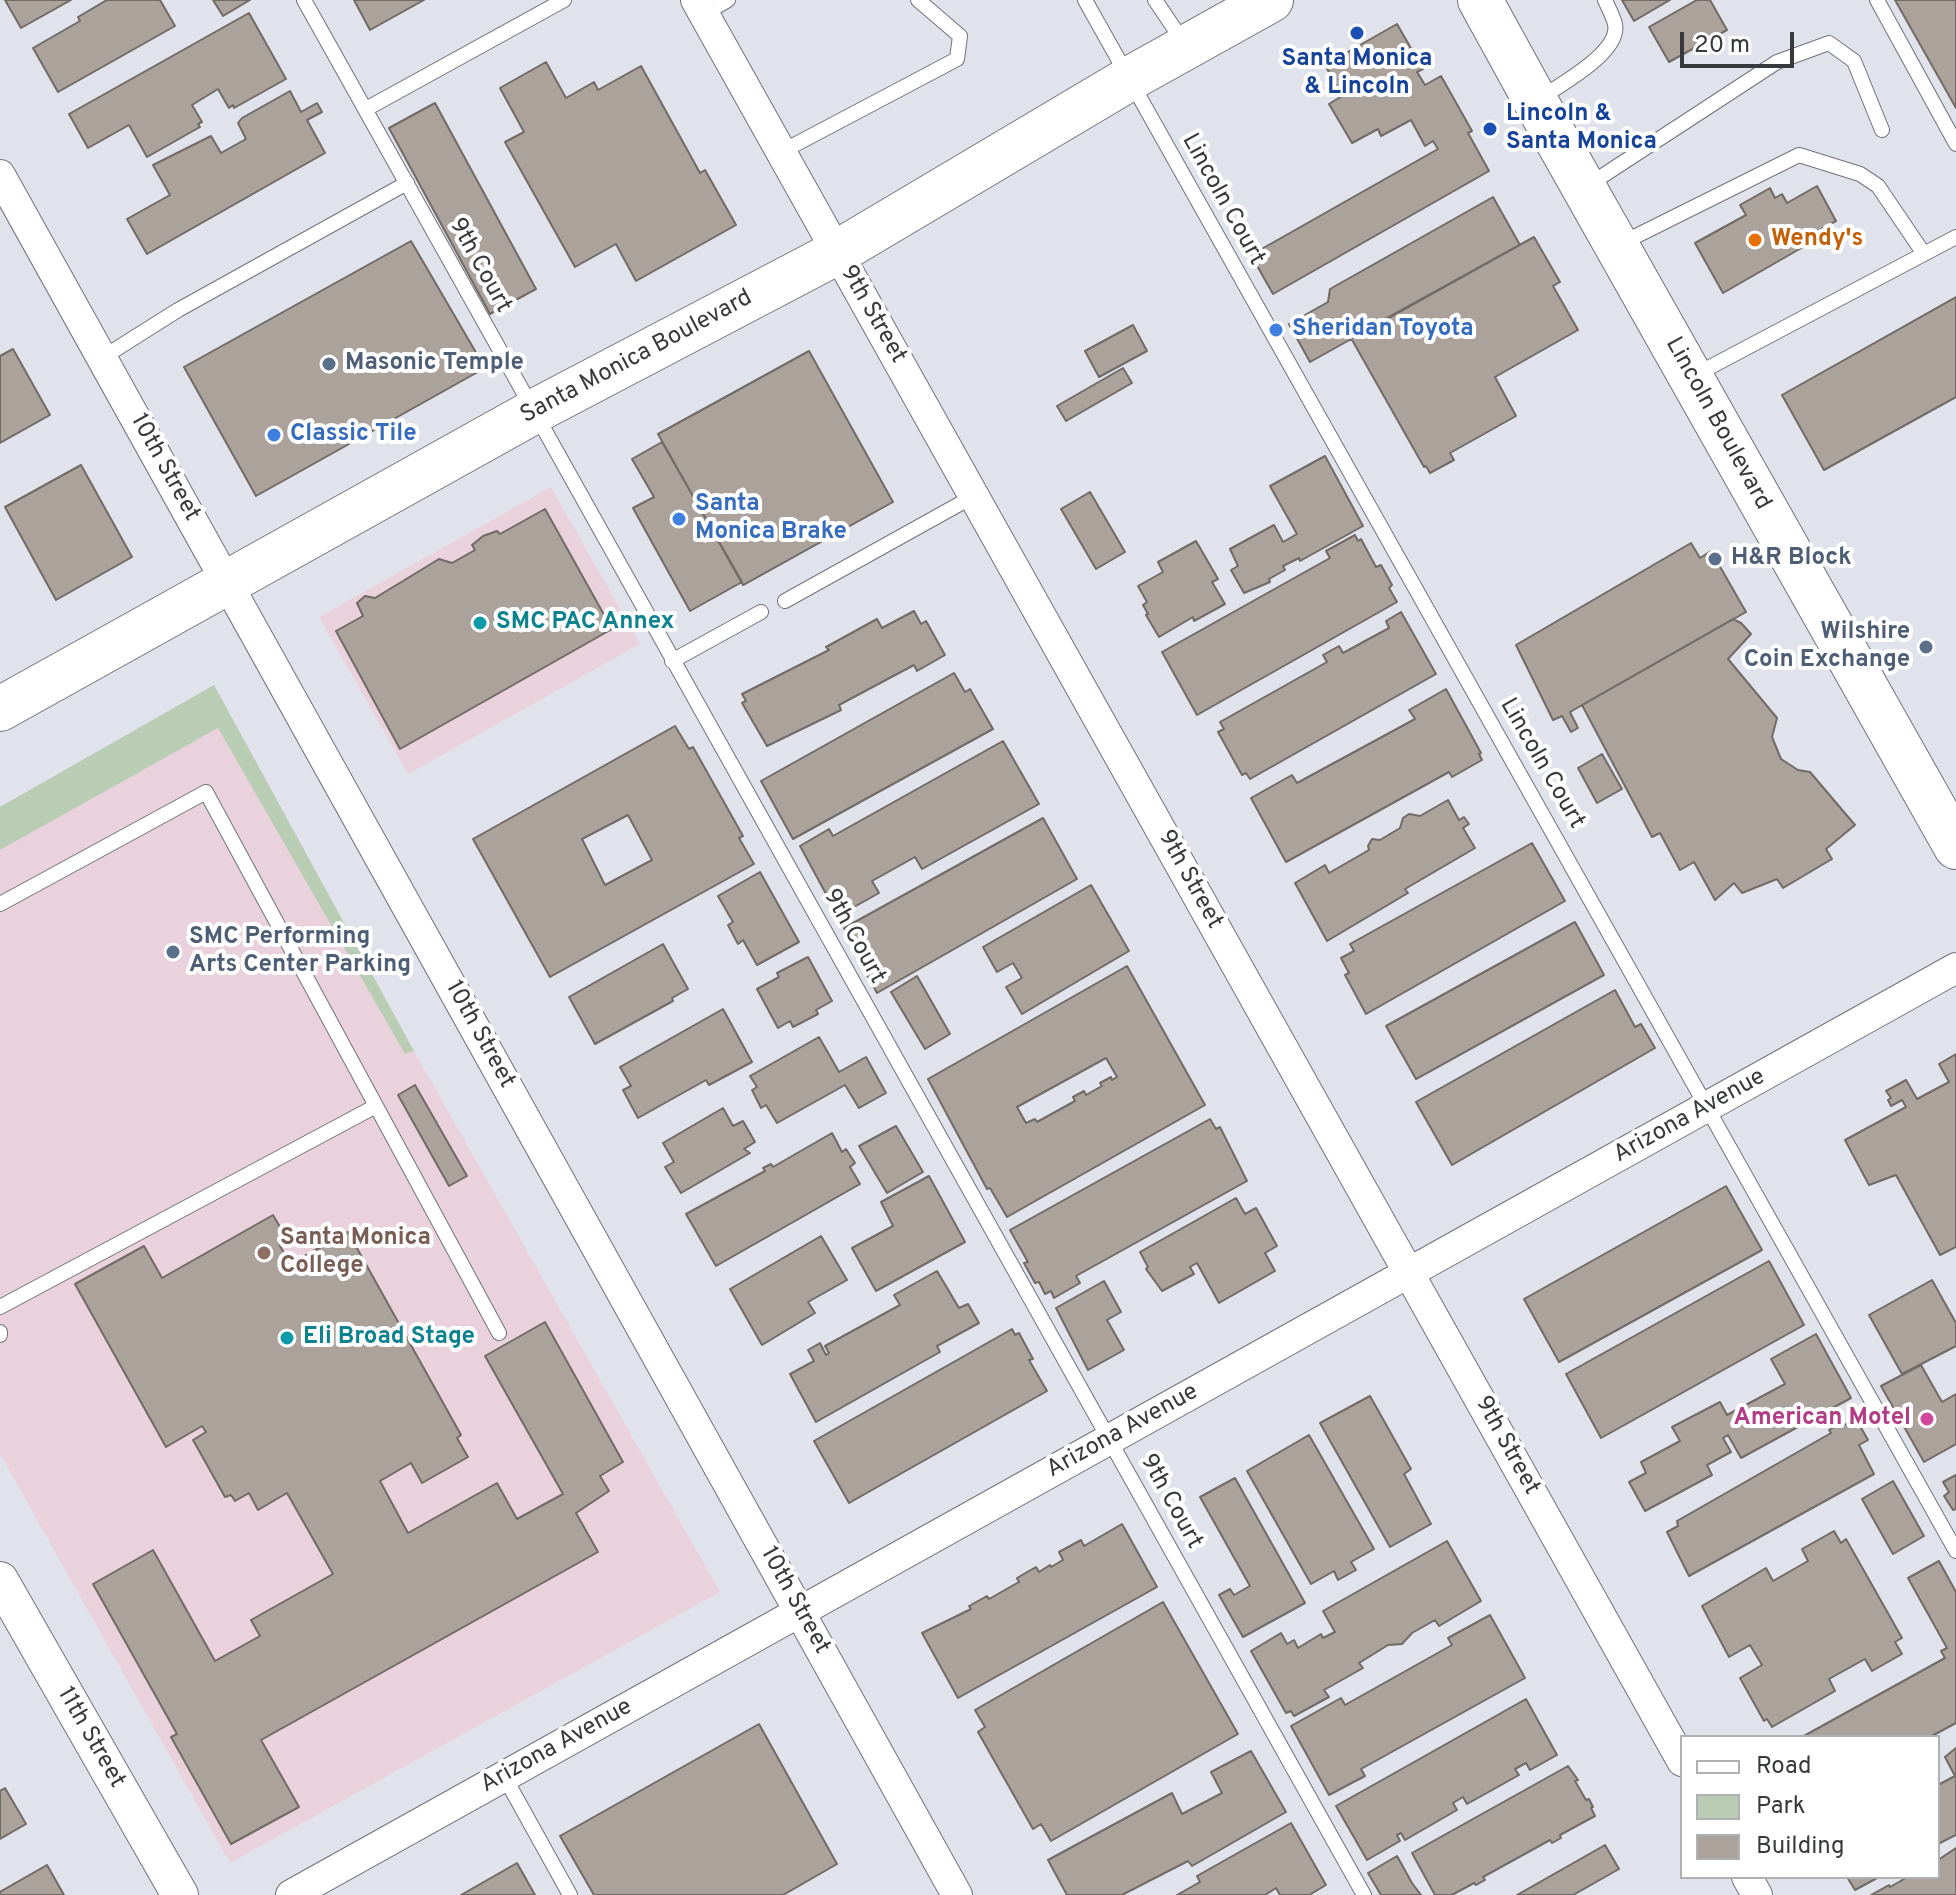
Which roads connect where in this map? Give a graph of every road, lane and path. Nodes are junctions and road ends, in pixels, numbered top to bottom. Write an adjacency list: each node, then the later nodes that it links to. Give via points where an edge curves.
1 (304, 0): 14 (lane, 9th Court)
2 (564, 0): 14 (lane)
3 (918, 0): 17 (lane, via 960,36 957,59)
4 (1085, 0): 12 (lane, Lincoln Court)
5 (1155, 0): 11 (lane)
6 (1271, 0): 11 (main road, Santa Monica Boulevard, via 1229,16)
7 (1480, 0): 13 (main road, Lincoln Boulevard)
8 (1605, 0): 13 (lane, via 1616,26 1611,44)
9 (1877, 0): 16 (lane)
10 (709, 5): 17 (street, 9th Street)
11 (1187, 47): 12 (main road, Santa Monica Boulevard)
12 (1129, 79): 23 (main road, Santa Monica Boulevard); 38 (lane, Lincoln Court)
13 (1535, 102): 20 (main road, Lincoln Boulevard)
14 (366, 109): 19 (lane, 9th Court)
15 (1882, 130): 20 (lane, via 1854,61 1829,43 1777,62)
16 (1956, 144)
17 (781, 152): 23 (street, 9th Street)
18 (0, 175): 25 (street, 10th Street)
19 (407, 183): 25 (lane); 27 (lane, 9th Court)
20 (1584, 189): 22 (main road, Lincoln Boulevard)
21 (1956, 237): 24 (lane)
22 (1617, 246): 24 (lane, via 1799,155 1860,174 1878,186); 26 (main road, Lincoln Boulevard)
23 (836, 253): 27 (main road, Santa Monica Boulevard); 28 (street, 9th Street)
24 (1924, 254): 26 (lane)
25 (102, 358): 29 (street, 10th Street)
26 (1691, 378): 34 (main road, Lincoln Boulevard)
27 (535, 411): 29 (main road, Santa Monica Boulevard); 32 (lane, 9th Court)
28 (974, 496): 30 (lane); 39 (street, 9th Street)
29 (227, 582): 33 (main road, Santa Monica Boulevard); 45 (street, 10th Street)
30 (785, 601)
31 (761, 612): 32 (lane)
32 (672, 661): 42 (lane, 9th Court)
33 (0, 709)
34 (1956, 847)
35 (0, 904): 37 (lane, via 206,792)
36 (1956, 968): 38 (street, Arizona Avenue)
37 (376, 1106): 40 (lane); 41 (lane)
38 (1710, 1106): 39 (street, Arizona Avenue); 43 (lane, Lincoln Court)
39 (1408, 1273): 42 (street, Arizona Avenue); 46 (street, 9th Street)
40 (0, 1307)
41 (499, 1333)
42 (1110, 1439): 45 (street, Arizona Avenue); 52 (lane, 9th Court)
43 (1956, 1551)
44 (0, 1580): 48 (street, 11th Street)
45 (800, 1612): 47 (street, Arizona Avenue); 51 (street, 10th Street)
46 (1680, 1757)
47 (504, 1776): 49 (street, Arizona Avenue); 50 (lane)
48 (180, 1895)
49 (291, 1895)
50 (570, 1895)
51 (957, 1895)
52 (1364, 1895)

